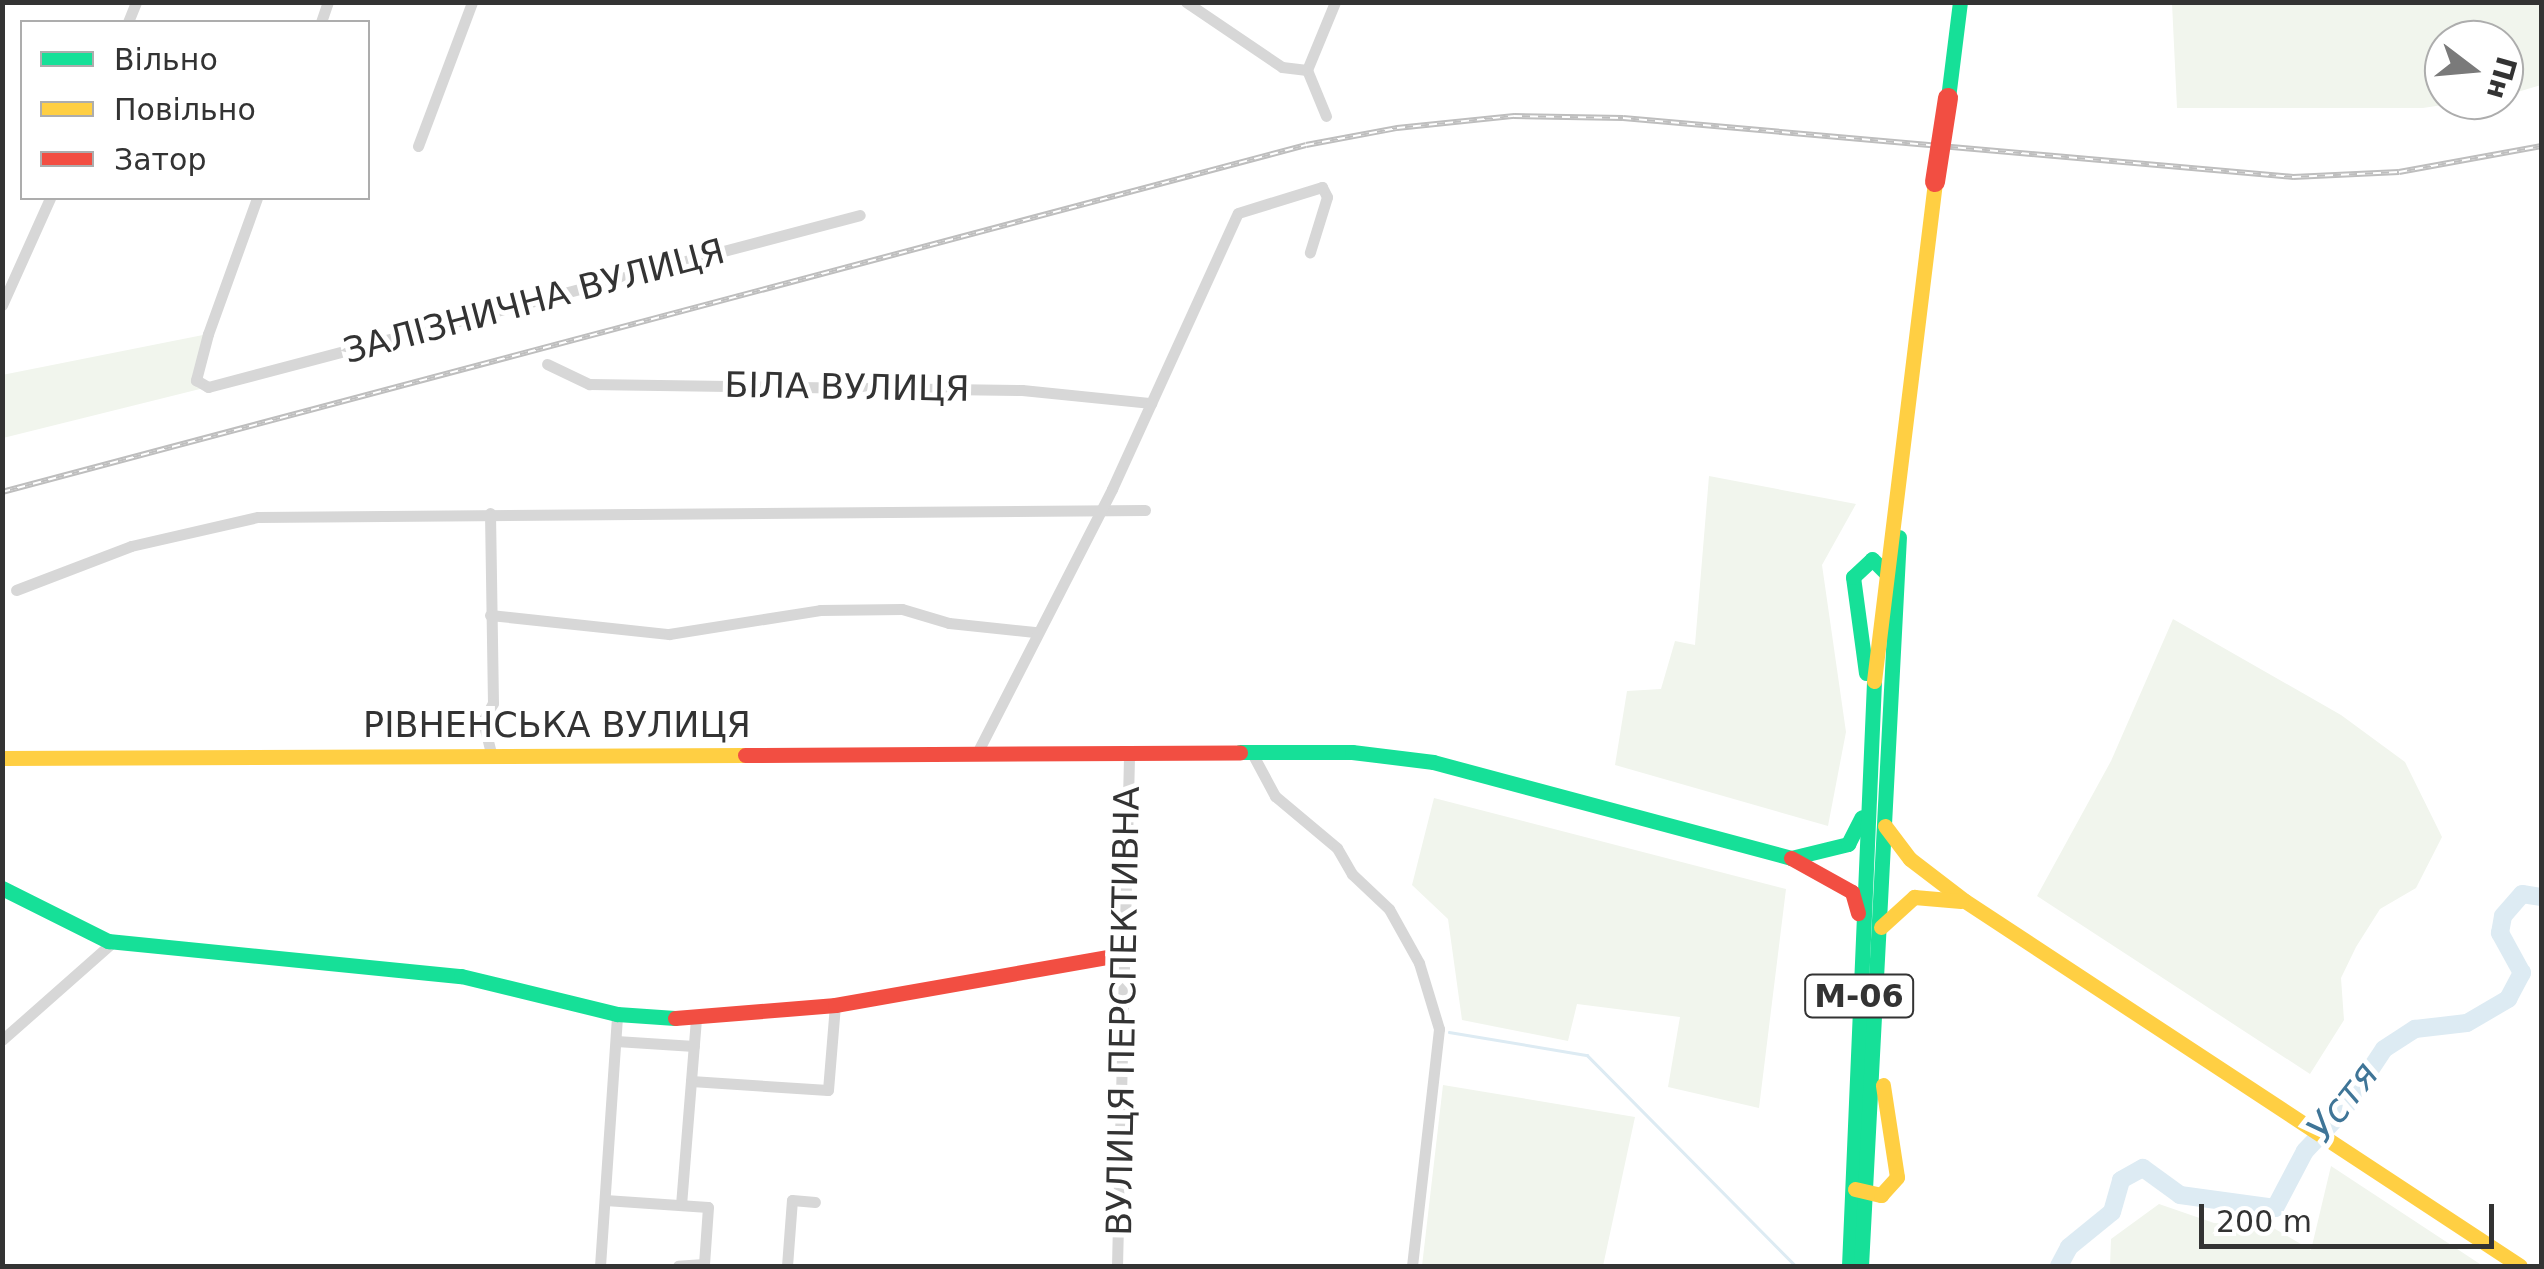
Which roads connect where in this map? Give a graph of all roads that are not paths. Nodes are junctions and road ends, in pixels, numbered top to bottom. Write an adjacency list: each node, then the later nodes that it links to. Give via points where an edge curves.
1 (472, 2): 7 (street)
2 (1186, 2): 5 (street, via 1282,67)
3 (1335, 2): 5 (street)
4 (1960, 2): 15 (main road, М-06, bridge)
5 (1307, 70): 6 (street)
6 (1326, 116)
7 (418, 146)
8 (49, 200): 12 (street)
9 (256, 200): 10 (street, ЗАЛІЗНИЧНА ВУЛИЦЯ, via 200,364 196,380 208,387)
10 (860, 215)
11 (1310, 252): 14 (street, via 1328,197 1322,187 1238,212)
12 (2, 305)
13 (547, 364): 14 (street, БІЛА ВУЛИЦЯ, via 588,384 1022,390)
14 (1151, 403): 17 (street)
15 (1906, 405): 19 (main road, М-06); 21 (main road, М-06)
16 (1145, 510): 17 (street)
17 (1100, 511): 18 (street); 23 (street)
18 (490, 513): 20 (street, via 258,516 131,546); 22 (street)
19 (1884, 564): 21 (main road); 24 (main road, М-06); 24 (main road, via 1867,560 1853,577)
20 (16, 590)
21 (1897, 591): 31 (main road, М-06)
22 (490, 615): 23 (street, via 670,634 820,610 902,609); 29 (street, via 493,703 484,720)
23 (1035, 632): 25 (street)
24 (1870, 702): 30 (main road, М-06)
25 (976, 755): 26 (main road, РІВНЕНСЬКА ВУЛИЦЯ); 29 (main road, РІВНЕНСЬКА ВУЛИЦЯ)
26 (1120, 755): 27 (main road, РІВНЕНСЬКА ВУЛИЦЯ); 38 (street, ВУЛИЦЯ ПЕРСПЕКТИВНА)
27 (1253, 755): 32 (main road, РІВНЕНСЬКА ВУЛИЦЯ, via 1352,752 1434,762); 55 (street, via 1275,796 1337,848 1352,874 1389,909 1419,963 1438,1029)
28 (2, 758): 29 (main road, РІВНЕНСЬКА ВУЛИЦЯ)
29 (492, 758)
30 (1866, 806): 32 (main road, via 1848,844); 37 (main road, М-06)
31 (1885, 826): 34 (main road, via 1910,859); 35 (main road, М-06)
32 (1791, 858): 37 (main road, via 1852,892)
33 (2, 888): 36 (main road)
34 (1965, 901): 35 (main road, via 1914,897); 58 (main road)
35 (1881, 927): 45 (main road, М-06)
36 (114, 941): 40 (main road, via 461,976); 42 (street)
37 (1861, 942): 47 (main road, М-06)
38 (1124, 954): 39 (main road); 54 (street, ВУЛИЦЯ ПЕРСПЕКТИВНА)
39 (834, 1005): 41 (main road); 46 (street, via 828,1090)
40 (618, 1014): 41 (main road); 43 (street)
41 (696, 1020): 44 (street)
42 (2, 1040)
43 (616, 1041): 44 (street); 48 (street)
44 (694, 1046): 46 (street)
45 (1876, 1050): 47 (main road, М-06); 47 (main road, via 1898,1172 1881,1195)
46 (691, 1081): 50 (street)
47 (1858, 1190): 56 (main road, М-06); 57 (main road, М-06)
48 (605, 1200): 50 (street); 51 (street)
49 (814, 1202): 53 (street, via 792,1200)
50 (681, 1205): 52 (street, via 708,1206 704,1264)
51 (600, 1266)
52 (678, 1266)
53 (787, 1266)
54 (1117, 1266)
55 (1412, 1266)
56 (1849, 1266)
57 (1861, 1266)
58 (2520, 1266)

